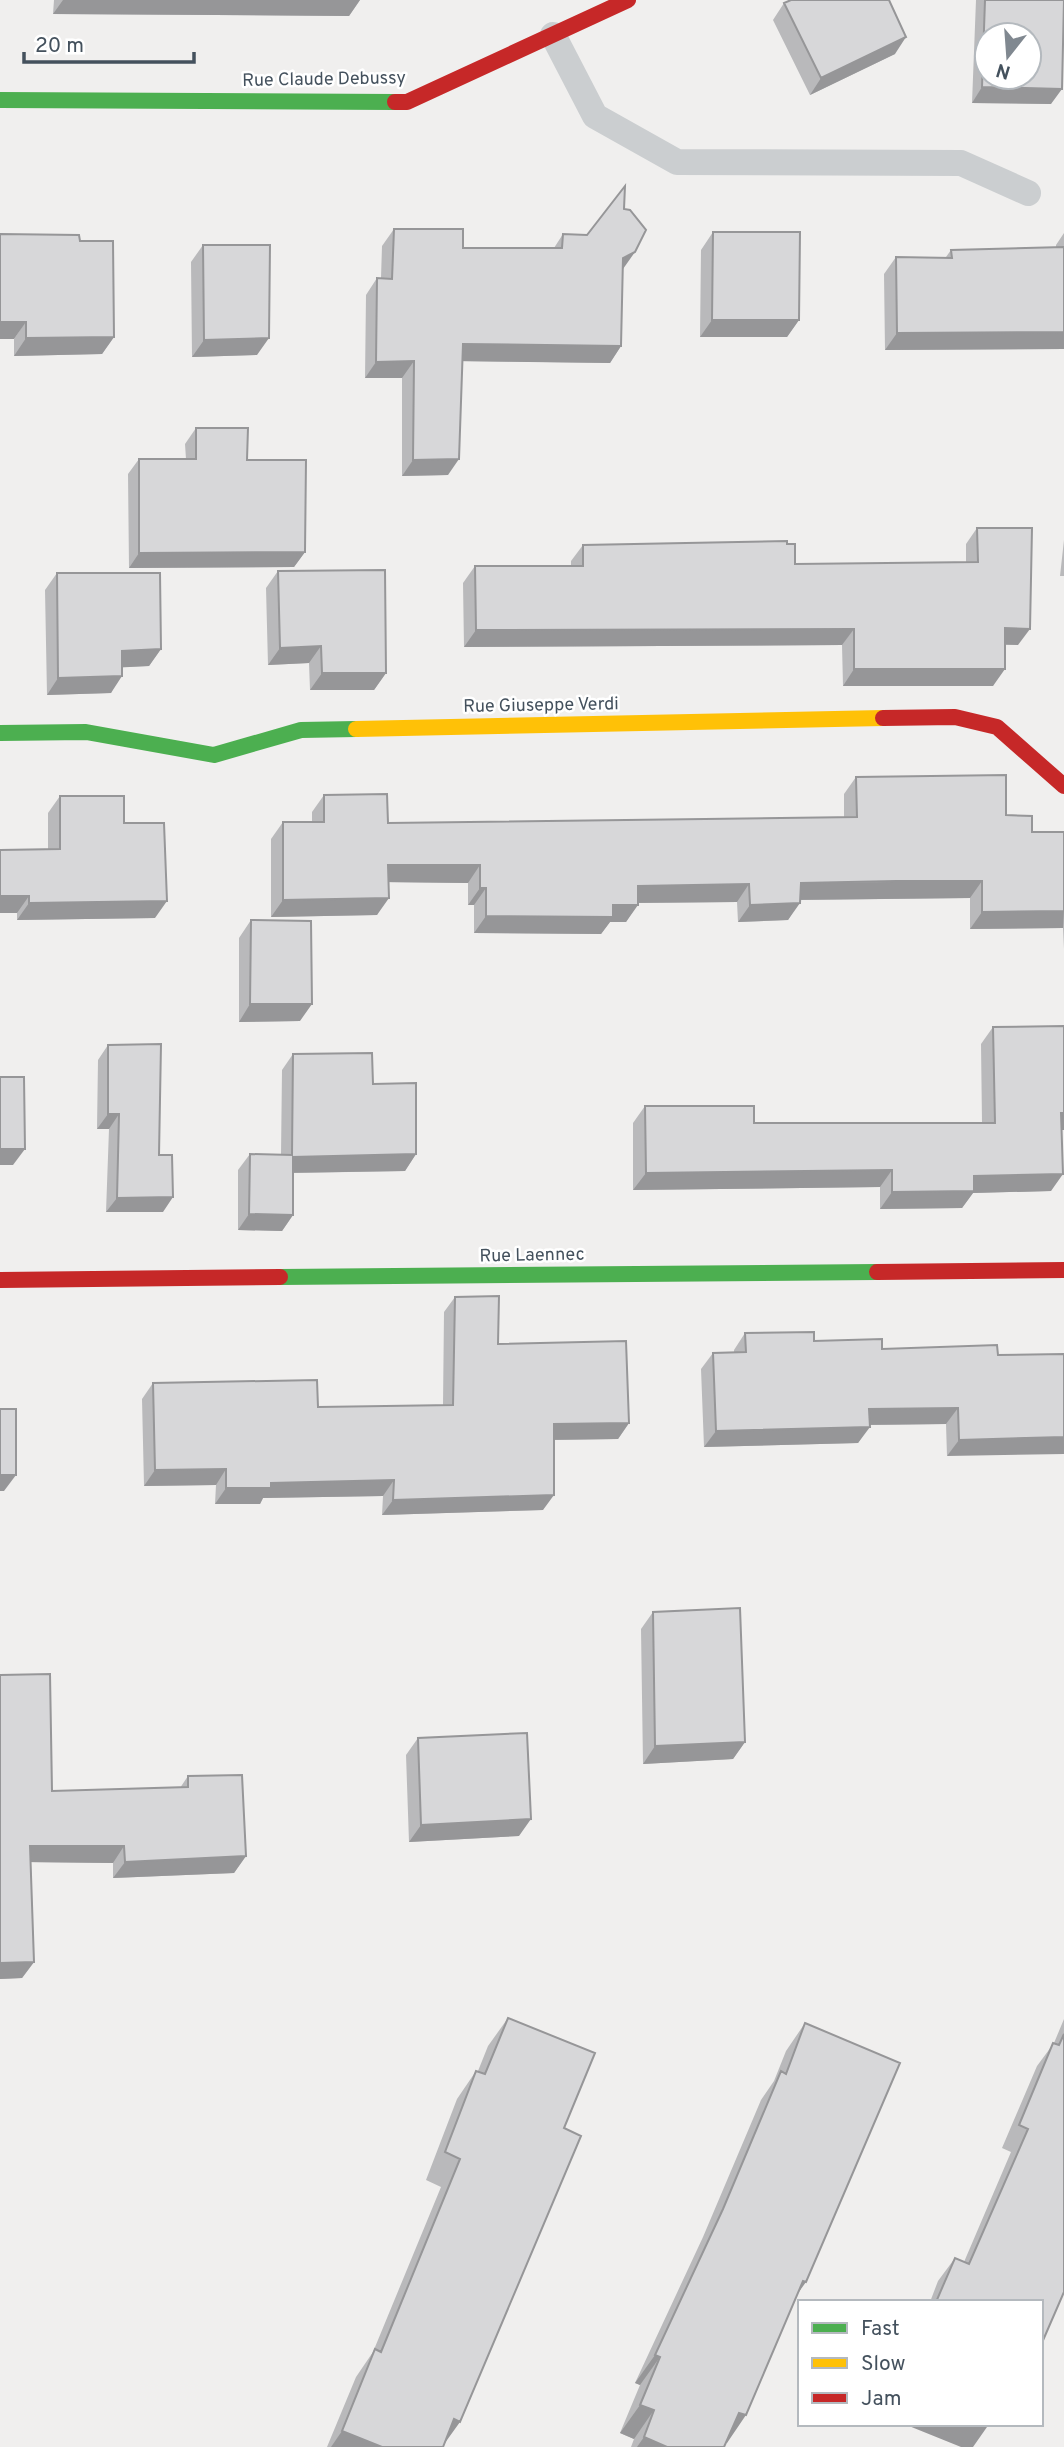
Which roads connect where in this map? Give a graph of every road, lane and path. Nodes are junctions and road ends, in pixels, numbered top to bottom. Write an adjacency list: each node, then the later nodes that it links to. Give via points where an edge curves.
1 (628, 0): 2 (street, Rue Claude Debussy)
2 (553, 35): 3 (street, Rue Claude Debussy, via 407,102); 4 (lane, via 596,116 677,162 961,163)
3 (0, 100)
4 (1028, 193)
5 (0, 733): 6 (street, Rue Giuseppe Verdi, via 86,732 214,755 301,730 955,717 997,727)
6 (1064, 786)
7 (1064, 1270): 8 (street, Rue Laennec)
8 (0, 1280)

